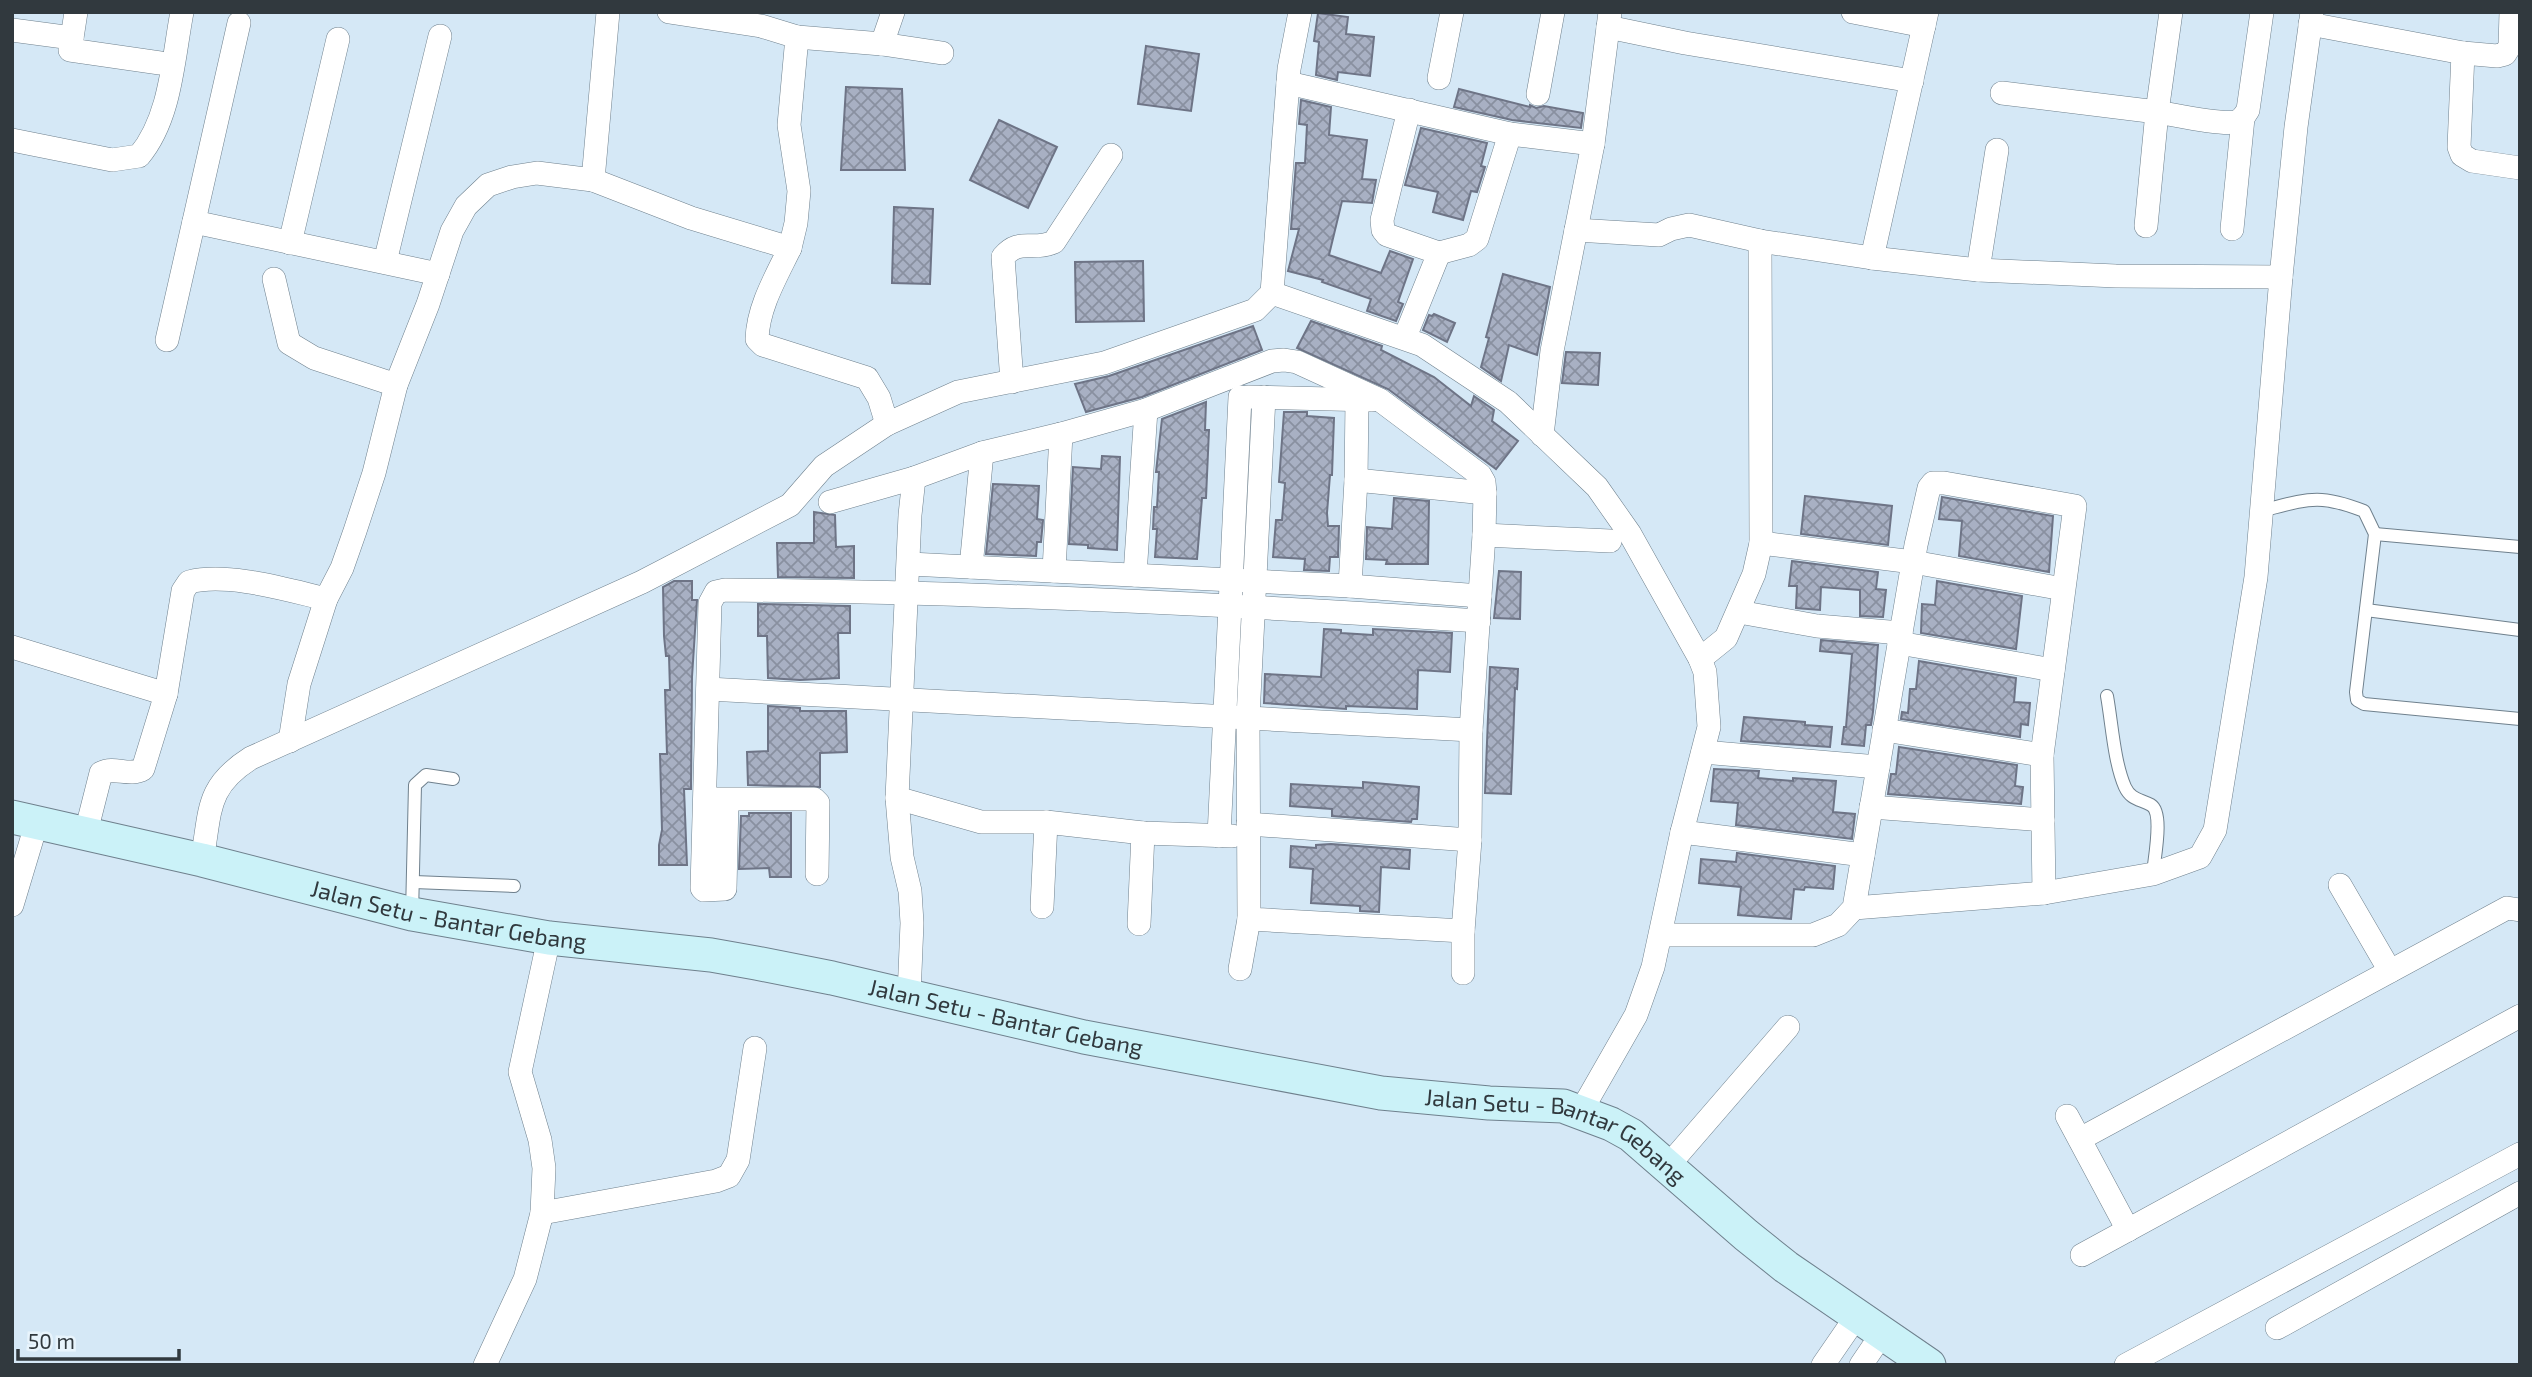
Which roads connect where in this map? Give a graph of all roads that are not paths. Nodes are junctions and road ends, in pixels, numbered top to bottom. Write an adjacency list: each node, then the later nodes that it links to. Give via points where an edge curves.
1 (76, 12): 21 (street)
2 (182, 12): 36 (street, via 163,110 149,145 139,156 112,160)
3 (608, 12): 41 (street)
4 (670, 12): 14 (street)
5 (892, 12): 23 (street)
6 (1300, 12): 29 (street)
7 (1452, 12): 27 (street)
8 (1553, 12): 31 (street)
9 (1853, 12): 15 (street)
10 (2171, 12): 33 (street)
11 (2262, 12): 34 (street, via 2248,110)
12 (2511, 12): 25 (street, via 2510,46 2505,54)
13 (2311, 18): 25 (street); 54 (street)
14 (763, 19): 20 (street)
15 (1926, 19): 28 (street)
16 (1609, 20): 28 (street, via 1685,43); 37 (street)
17 (239, 23): 42 (street)
18 (12, 30): 21 (street)
19 (440, 36): 51 (street)
20 (797, 37): 23 (street); 48 (street, via 789,125 799,191)
21 (72, 38): 26 (street, via 70,50)
22 (338, 39): 47 (street)
23 (882, 44): 24 (street)
24 (942, 53)
25 (2463, 53): 40 (street, via 2462,155 2472,161)
26 (160, 63)
27 (1439, 78)
28 (1912, 81): 50 (street)
29 (1288, 83): 32 (street); 56 (street)
30 (2002, 93): 33 (street)
31 (1538, 94)
32 (1409, 110): 35 (street); 49 (street, via 1383,230)
33 (2157, 112): 34 (street, via 2224,122); 43 (street)
34 (2243, 118): 44 (street)
35 (1510, 134): 37 (street); 49 (street, via 1476,239)
36 (12, 140)
37 (1593, 144): 45 (street)
38 (1997, 150): 52 (street)
39 (1111, 155): 59 (street, via 1054,242 1040,248 1018,245 1003,257)
40 (2520, 168)
41 (593, 180): 48 (street, via 691,218); 53 (street, via 537,173 488,185 466,206)
42 (194, 222): 47 (street); 58 (street)
43 (2147, 226)
44 (2232, 229)
45 (1576, 230): 46 (street, via 1659,235 1689,225); 68 (street, via 1552,351)
46 (1760, 241): 50 (street); 78 (street)
47 (290, 243): 51 (street)
48 (790, 248): 66 (street, via 757,324 757,339 763,345 867,378)
49 (1439, 253): 57 (street)
50 (1872, 258): 52 (street)
51 (385, 262): 53 (street)
52 (1978, 270): 54 (street)
53 (438, 274): 60 (street)
54 (2281, 277): 74 (street)
55 (274, 279): 60 (street, via 289,343 314,358)
56 (1272, 293): 57 (street); 59 (street, via 1255,310 1177,339 1104,363)
57 (1405, 337): 68 (street, via 1508,402)
58 (167, 341)
59 (1012, 382): 66 (street, via 958,392)
60 (396, 385): 91 (street, via 374,473 342,568)
61 (1189, 393): 62 (street); 64 (street, via 1284,359); 65 (street)
62 (1240, 397): 63 (street); 85 (street)
63 (1264, 397): 64 (street); 86 (street)
64 (1369, 400): 71 (street); 72 (street, via 1480,475)
65 (1146, 411): 67 (street); 84 (street)
66 (887, 424): 111 (street, via 824,466 790,505 642,582)
67 (1061, 435): 69 (street); 83 (street)
68 (1542, 435): 100 (street, via 1597,486 1630,534)
69 (982, 453): 70 (street); 82 (street)
70 (915, 478): 73 (street); 81 (street)
71 (1356, 480): 72 (street); 87 (street)
72 (1485, 493): 76 (street)
73 (830, 502)
74 (2262, 511): 75 (lane, via 2319,498 2339,501 2364,511); 129 (street, via 2256,577 2215,830 2200,857)
75 (2375, 534): 79 (lane); 94 (lane)
76 (1484, 535): 77 (street); 90 (street)
77 (1610, 541)
78 (1761, 542): 80 (street); 95 (street)
79 (2520, 547)
80 (1913, 562): 88 (street); 88 (street, via 1933,483 2075,506); 98 (street)
81 (910, 564): 82 (street); 89 (street)
82 (971, 567): 83 (street)
83 (1054, 571): 84 (street)
84 (1135, 575): 85 (street)
85 (1231, 580): 86 (street); 92 (street)
86 (1255, 581): 87 (street); 93 (street)
87 (1350, 586): 90 (street)
88 (2063, 589): 101 (street)
89 (909, 591): 92 (street); 102 (street, via 716,592 710,603); 105 (street)
90 (1480, 596): 96 (street)
91 (326, 599): 103 (street, via 256,583 189,582 183,591); 111 (street, via 299,684)
92 (1230, 605): 93 (street); 106 (street)
93 (1254, 606): 96 (street); 107 (street)
94 (2366, 610): 97 (lane); 108 (lane, via 2357,700)
95 (1739, 611): 98 (street); 100 (street, via 1726,638)
96 (1479, 621): 109 (street)
97 (2520, 630)
98 (1900, 638): 101 (street); 110 (street)
99 (12, 647): 103 (street)
100 (1700, 659): 112 (street, via 1709,727)
101 (2053, 670): 113 (street)
102 (708, 690): 105 (street); 130 (street, via 716,799 814,799 818,803)
103 (166, 694): 122 (street, via 143,769 134,773 105,771 98,776)
104 (2107, 696): 129 (lane, via 2125,788 2131,797 2156,810)
105 (902, 699): 106 (street); 116 (street)
106 (1223, 716): 107 (street); 125 (street)
107 (1248, 717): 109 (street); 121 (street)
108 (2520, 719)
109 (1471, 730): 126 (street)
110 (1885, 730): 113 (street); 114 (street)
111 (290, 741): 128 (street, via 229,772 214,792)
112 (1703, 752): 114 (street); 123 (street)
113 (2042, 755): 119 (street)
114 (1878, 767): 117 (street)
115 (453, 779): 134 (lane, via 426,775 415,785)
116 (897, 798): 120 (street, via 981,822); 147 (street, via 912,923)
117 (1871, 807): 119 (street); 127 (street)
118 (25, 819): 122 (main road, Jalan Setu - Bantar Gebang); 135 (street)
119 (2043, 820): 133 (street)
120 (1046, 822): 124 (street); 136 (street)
121 (1249, 831): 125 (street); 126 (street); 139 (street)
122 (86, 832): 128 (main road, Jalan Setu - Bantar Gebang)
123 (1682, 832): 127 (street); 142 (street)
124 (1143, 833): 125 (street); 140 (street)
125 (1219, 836)
126 (1469, 840): 141 (street)
127 (1863, 855): 137 (street)
128 (202, 860): 134 (main road, Jalan Setu - Bantar Gebang)
129 (2153, 873): 133 (street)
130 (817, 874)
131 (2340, 884): 145 (street)
132 (514, 886): 134 (lane)
133 (2044, 892): 137 (street)
134 (413, 898): 143 (main road, Jalan Setu - Bantar Gebang)
135 (12, 905)
136 (1042, 907)
137 (1854, 908): 142 (street, via 1838,925 1813,935)
138 (2520, 910): 145 (street, via 2507,908)
139 (1249, 919): 141 (street); 144 (street)
140 (1139, 924)
141 (1463, 931): 146 (street)
142 (1661, 934): 151 (street, via 1636,1015)
143 (549, 938): 147 (main road, Jalan Setu - Bantar Gebang, via 756,962); 157 (street, via 520,1072 540,1140)
144 (1240, 969)
145 (2390, 971): 153 (street)
146 (1463, 973)
147 (909, 996): 151 (main road, Jalan Setu - Bantar Gebang, via 1084,1037 1381,1093 1563,1106)
148 (2520, 1016): 158 (street)
149 (1788, 1027): 155 (street)
150 (755, 1048): 157 (street, via 738,1160 729,1176)
151 (1580, 1113): 155 (main road, Jalan Setu - Bantar Gebang, via 1631,1135)
152 (2067, 1116): 153 (street)
153 (2080, 1139): 158 (street)
154 (2520, 1154): 166 (street)
155 (1667, 1167): 160 (main road, Jalan Setu - Bantar Gebang, via 1746,1236)
156 (2520, 1193): 161 (street)
157 (542, 1213): 162 (street, via 525,1279)
158 (2128, 1230): 159 (street)
159 (2082, 1255)
160 (1869, 1325): 163 (street); 164 (street); 165 (main road, Jalan Setu - Bantar Gebang)
161 (2277, 1328)
162 (485, 1365)
163 (1823, 1365)
164 (1861, 1365)
165 (1929, 1365)
166 (2126, 1365)

